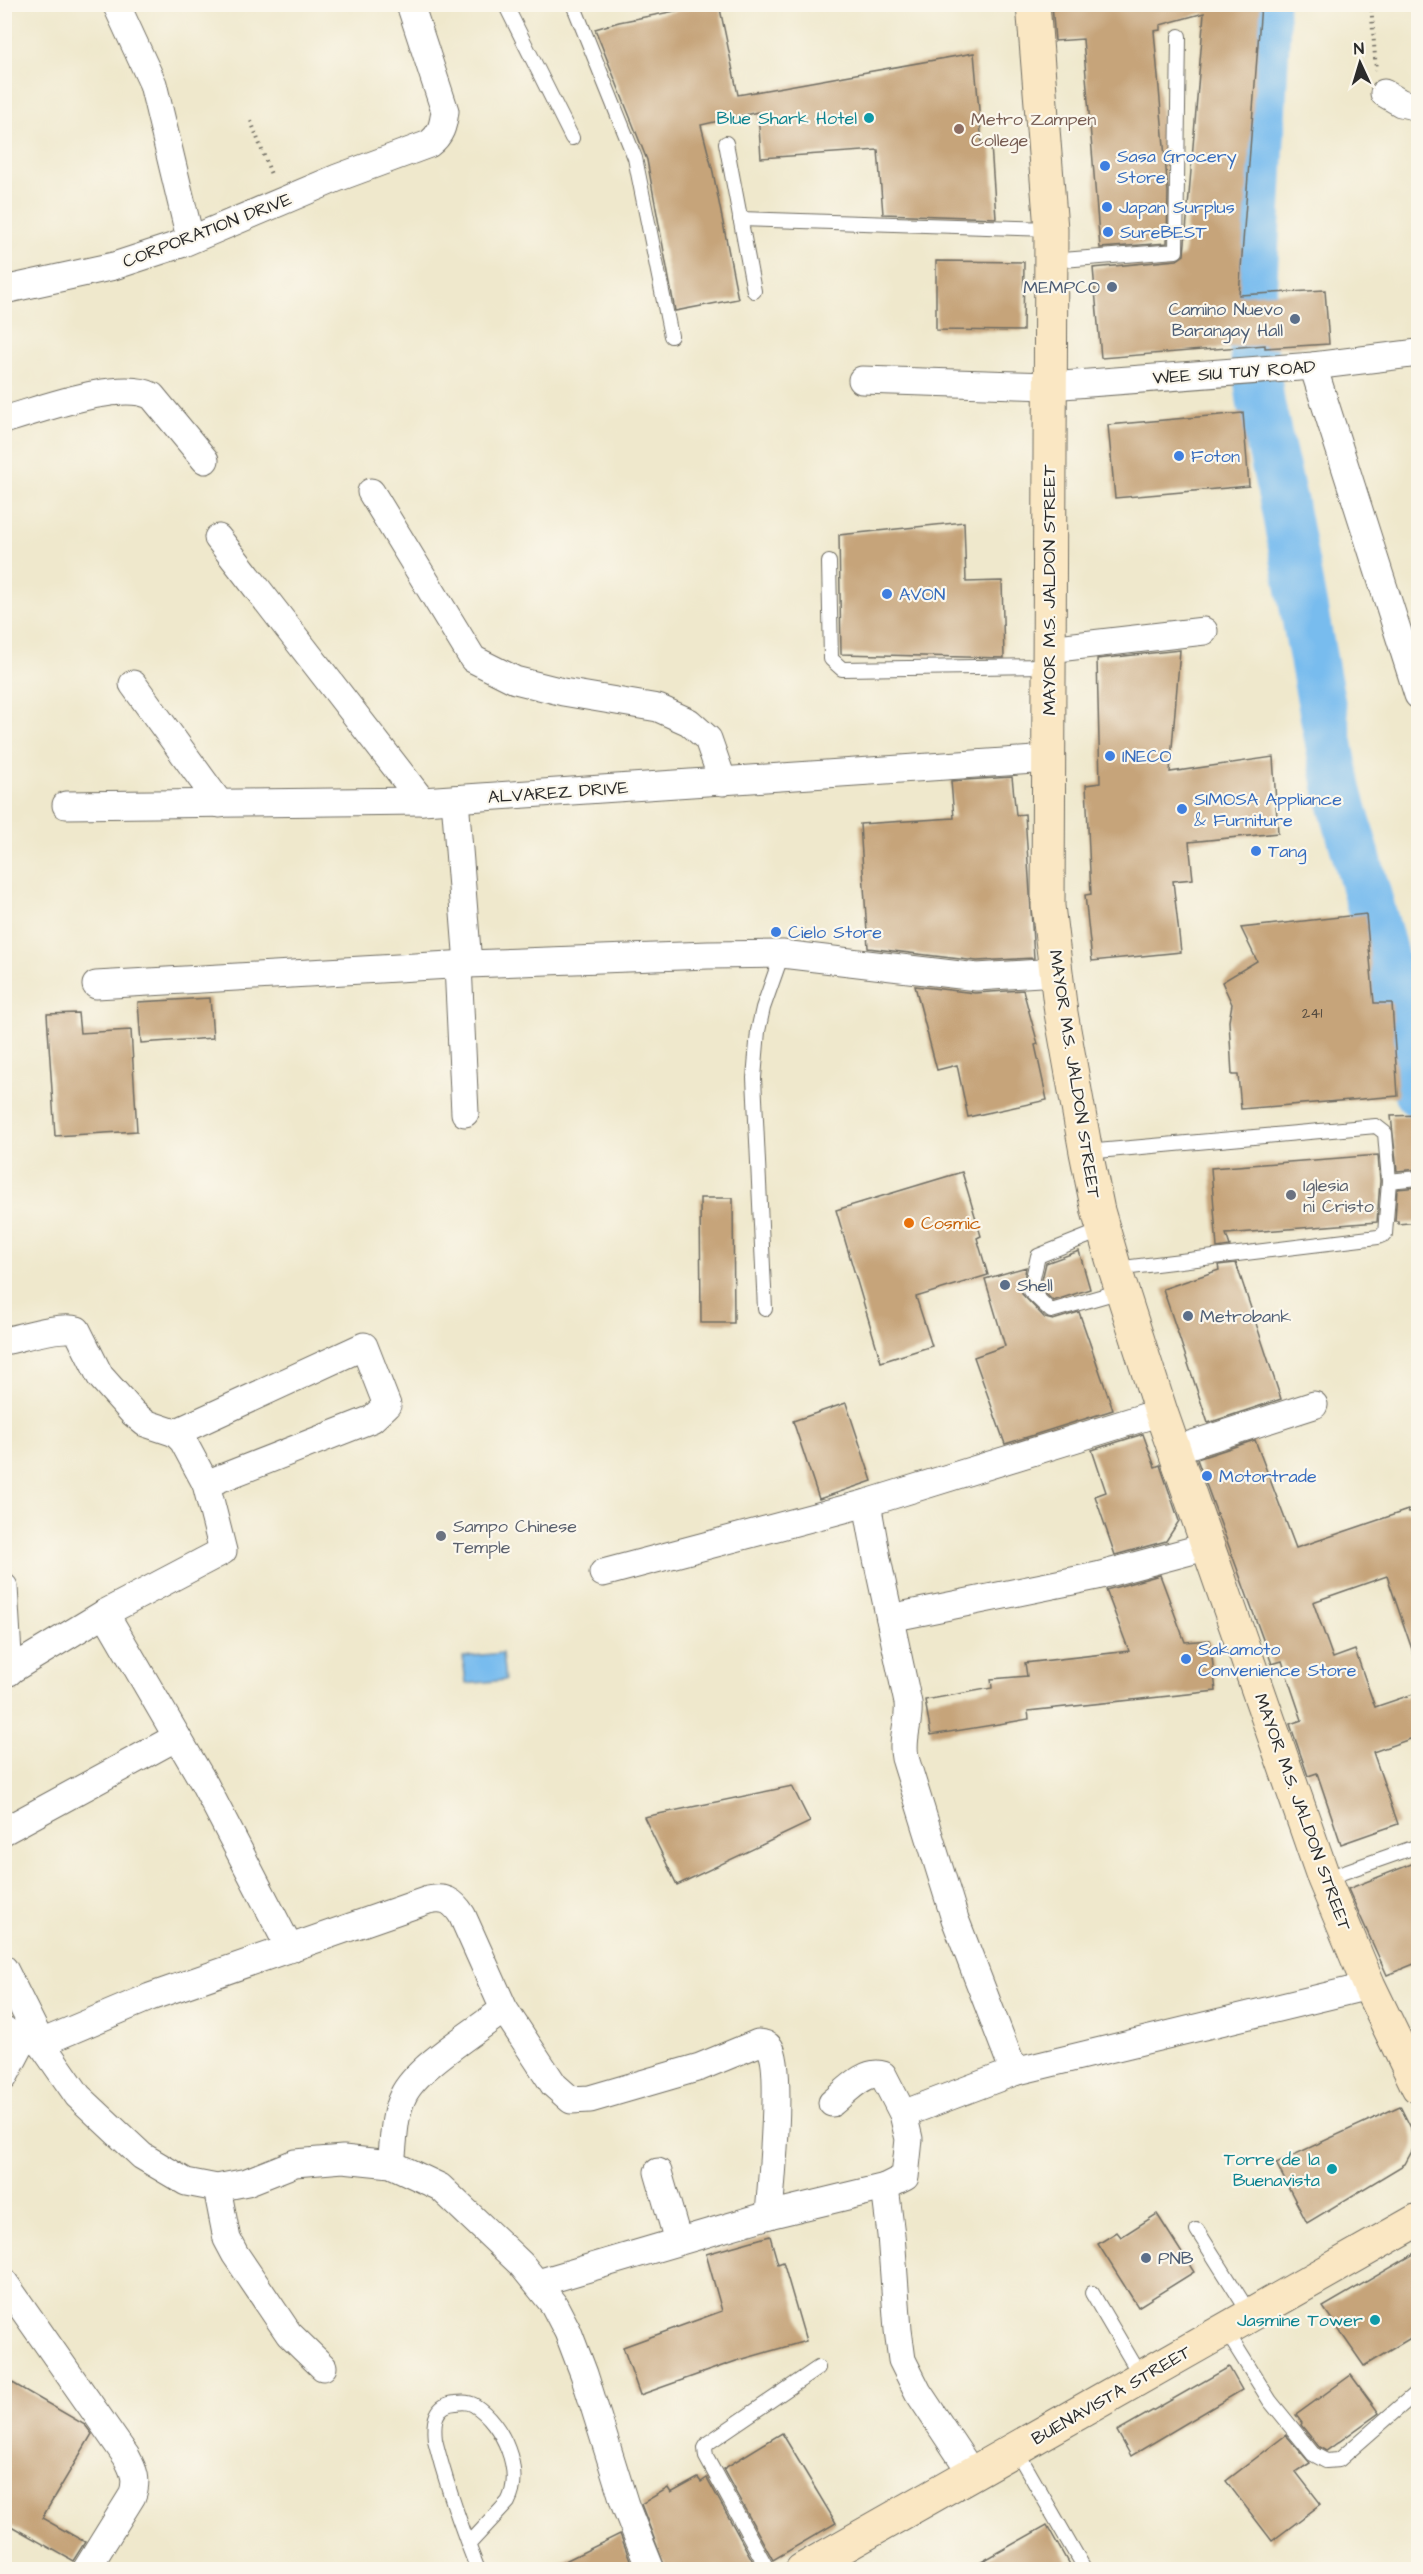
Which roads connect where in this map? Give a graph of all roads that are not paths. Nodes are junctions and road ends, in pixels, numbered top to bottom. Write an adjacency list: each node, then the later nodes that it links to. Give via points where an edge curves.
1 (410, 4): 13 (street, CORPORATION DRIVE, via 445,111 437,138)
2 (505, 4): 9 (lane)
3 (573, 4): 17 (lane, via 635,158)
4 (1033, 4): 12 (main road, MAYOR M.S. JALDON STREET)
5 (122, 5): 13 (street, via 153,84)
6 (1179, 36): 14 (lane, via 1176,251)
7 (1384, 93): 8 (street, via 1401,104)
8 (1419, 106)
9 (572, 138)
10 (726, 143): 11 (lane)
11 (740, 219): 12 (lane); 16 (lane)
12 (1051, 229): 14 (main road, MAYOR M.S. JALDON STREET)
13 (190, 238): 15 (street, CORPORATION DRIVE, via 114,266)
14 (1050, 261): 21 (main road, MAYOR M.S. JALDON STREET)
15 (4, 290)
16 (754, 291)
17 (671, 336)
18 (1419, 353): 19 (street, WEE SIU TUY ROAD)
19 (1313, 366): 21 (street, WEE SIU TUY ROAD); 30 (street)
20 (862, 380): 21 (street, WEE SIU TUY ROAD)
21 (1050, 386): 28 (main road, MAYOR M.S. JALDON STREET)
22 (4, 420): 23 (street, via 98,395 142,391 152,396)
23 (205, 460)
24 (371, 492): 32 (street, via 473,659 515,680 658,708 689,722 708,740)
25 (218, 538): 34 (street)
26 (829, 562): 28 (lane, via 831,659 842,669)
27 (1204, 631): 28 (street)
28 (1049, 658): 31 (main road, MAYOR M.S. JALDON STREET)
29 (133, 684): 35 (street)
30 (1419, 695)
31 (1049, 759): 32 (street, ALVAREZ DRIVE); 39 (main road, MAYOR M.S. JALDON STREET, via 1048,906)
32 (723, 782): 33 (street, ALVAREZ DRIVE)
33 (455, 799): 34 (street, ALVAREZ DRIVE); 38 (street)
34 (422, 801): 35 (street, ALVAREZ DRIVE)
35 (220, 804): 36 (street, ALVAREZ DRIVE)
36 (66, 805)
37 (782, 954): 38 (street); 39 (street, via 977,977); 47 (lane, via 758,1031 754,1078)
38 (463, 964): 40 (street); 41 (street)
39 (1056, 972): 42 (main road, MAYOR M.S. JALDON STREET)
40 (96, 986)
41 (465, 1113)
42 (1086, 1152): 44 (lane, via 1376,1125 1386,1133); 45 (main road, MAYOR M.S. JALDON STREET)
43 (1419, 1178): 44 (lane)
44 (1389, 1181): 46 (lane, via 1387,1226 1385,1234 1378,1238)
45 (1103, 1230): 46 (main road, MAYOR M.S. JALDON STREET); 46 (lane, via 1038,1256 1030,1291 1051,1311)
46 (1118, 1280): 50 (main road, MAYOR M.S. JALDON STREET)
47 (765, 1309)
48 (4, 1341): 51 (street, via 55,1330 77,1330 100,1376 133,1413 145,1423)
49 (1314, 1405): 52 (street)
50 (1161, 1412): 52 (main road, MAYOR M.S. JALDON STREET); 54 (street)
51 (175, 1433): 53 (street); 53 (street, via 364,1346 387,1405 372,1419)
52 (1174, 1450): 55 (main road, MAYOR M.S. JALDON STREET)
53 (206, 1484): 58 (street, via 223,1551)
54 (867, 1503): 56 (street); 59 (street)
55 (1209, 1546): 59 (street, via 1097,1575); 64 (main road, MAYOR M.S. JALDON STREET)
56 (603, 1573)
57 (4, 1587): 60 (street)
58 (105, 1613): 60 (street); 61 (street)
59 (890, 1618): 70 (street, via 908,1703 902,1740 905,1758 955,1919)
60 (7, 1673)
61 (177, 1737): 62 (street); 65 (street)
62 (4, 1831)
63 (1419, 1846): 64 (lane)
64 (1324, 1879): 67 (main road, MAYOR M.S. JALDON STREET)
65 (290, 1949): 68 (street, via 428,1900 448,1900 462,1915); 69 (street)
66 (4, 1969): 69 (street)
67 (1369, 1986): 70 (street); 72 (main road, MAYOR M.S. JALDON STREET)
68 (504, 2009): 75 (street, via 416,2076 403,2096 397,2117); 79 (street, via 554,2085 571,2100 590,2099 700,2067 758,2043 766,2044 771,2049 776,2078)
69 (23, 2038): 71 (street); 78 (street, via 142,2156 186,2182)
70 (1014, 2072): 74 (street)
71 (4, 2077)
72 (1419, 2087)
73 (832, 2103): 74 (street, via 875,2073 883,2075)
74 (903, 2114): 77 (street, via 909,2139 905,2176)
75 (391, 2164): 78 (street, via 312,2160); 84 (street, via 440,2187)
76 (658, 2172): 82 (street)
77 (885, 2187): 79 (street); 92 (street, via 902,2360 918,2392)
78 (216, 2188): 87 (street, via 227,2240 235,2254 288,2334)
79 (769, 2215): 82 (street)
80 (1419, 2220): 86 (main road, BUENAVISTA STREET)
81 (1197, 2230): 86 (lane)
82 (678, 2241): 84 (street)
83 (4, 2282): 94 (street, via 135,2475 132,2496)
84 (538, 2283): 96 (street, via 568,2332 625,2505)
85 (1092, 2293): 89 (lane)
86 (1237, 2322): 89 (main road, BUENAVISTA STREET); 90 (lane, via 1270,2401 1313,2454 1326,2461 1339,2460)
87 (323, 2367)
88 (818, 2368): 97 (lane, via 705,2448 706,2457)
89 (1142, 2378): 91 (main road, BUENAVISTA STREET)
90 (1419, 2391)
91 (1016, 2450): 92 (main road, BUENAVISTA STREET); 99 (lane)
92 (973, 2475): 98 (main road, BUENAVISTA STREET)
93 (468, 2546): 93 (lane, via 435,2440 436,2414 443,2405 453,2403 475,2405 494,2425 513,2460 515,2472 513,2494 508,2502); 95 (lane)
94 (86, 2570)
95 (478, 2570)
96 (651, 2570)
97 (768, 2570)
98 (802, 2570)
99 (1085, 2570)

